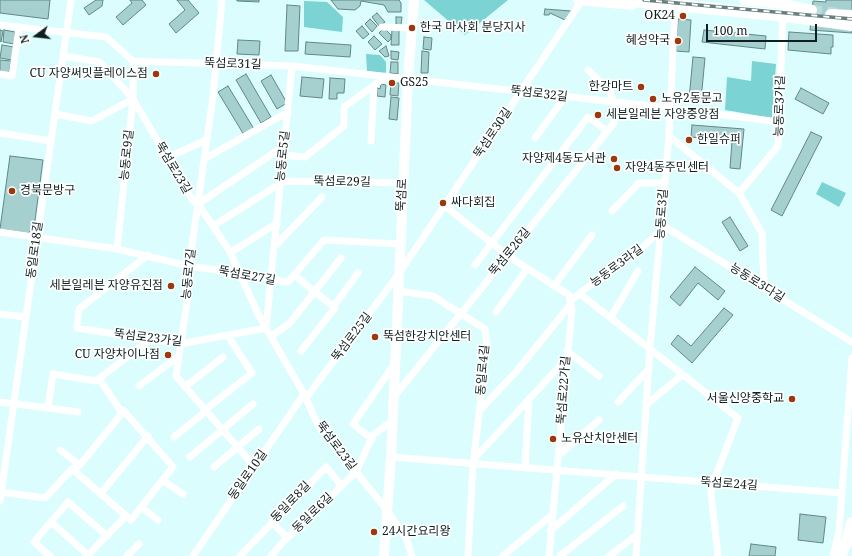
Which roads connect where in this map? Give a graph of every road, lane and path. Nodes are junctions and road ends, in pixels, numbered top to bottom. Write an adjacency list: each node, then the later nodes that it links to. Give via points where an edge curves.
1 (71, 0): 17 (street, 동일로18길)
2 (222, 0): 20 (street, 능동로7길)
3 (414, 0): 16 (main road, 뚝섬로)
4 (578, 0): 5 (main road)
5 (582, 0): 9 (main road); 27 (street, 뚝섬로30길)
6 (623, 0): 13 (highway)
7 (744, 0): 8 (main road)
8 (784, 2): 11 (street, 능동로3가길); 11 (main road, via 811,14)
9 (676, 4): 10 (highway); 11 (main road); 31 (street, 능동로3길)
10 (852, 16)
11 (783, 17): 34 (street, 능동로3가길)
12 (0, 25): 14 (street)
13 (852, 25)
14 (19, 27): 17 (street); 23 (street, via 12,76)
15 (382, 27): 16 (street)
16 (412, 28): 25 (main road, 뚝섬로)
17 (66, 32): 18 (street, 동일로18길); 19 (street, via 106,37)
18 (63, 56): 29 (street, 뚝섬로23길, via 100,62); 33 (street, 동일로18길)
19 (133, 61): 20 (street, 뚝섬로31길); 29 (street, 능동로9길)
20 (217, 64): 21 (street, 뚝섬로31길); 39 (street, 능동로7길)
21 (292, 66): 24 (street, 뚝섬로31길); 32 (street, 능동로5길)
22 (588, 70): 30 (street, via 610,91)
23 (0, 74)
24 (387, 76): 25 (street, 뚝섬로31길); 26 (street)
25 (408, 79): 27 (street, 뚝섬로32길); 47 (main road, 뚝섬로)
26 (374, 86): 41 (street); 43 (street, via 344,107 344,126 305,157)
27 (521, 91): 28 (street, 뚝섬로32길); 52 (street, 뚝섬로30길)
28 (565, 97): 30 (street, 뚝섬로32길); 38 (street)
29 (133, 99): 33 (street, via 92,121); 44 (street, 뚝섬로23길); 63 (street, 능동로9길)
30 (613, 102): 31 (street, 뚝섬로32길); 35 (street, 뚝섬로26길, via 614,123)
31 (670, 108): 34 (street, 뚝섬로32길); 37 (street, 능동로3길)
32 (288, 112): 42 (street, 능동로5길); 45 (street)
33 (55, 114): 40 (street, 동일로18길)
34 (779, 122): 49 (street, 능동로3가길, via 778,146)
35 (607, 131): 60 (street, via 588,117); 66 (street, 뚝섬로26길)
36 (0, 133): 40 (street)
37 (669, 136): 48 (street, 능동로3길); 49 (street)
38 (535, 138)
39 (206, 140): 44 (street); 45 (street, 능동로7길)
40 (51, 141): 59 (street, 동일로18길)
41 (372, 141)
42 (284, 146): 43 (street, 능동로5길); 51 (street)
43 (283, 155): 46 (street, 능동로5길)
44 (167, 158): 51 (street, 뚝섬로23길, via 193,201)
45 (204, 158): 51 (street, 능동로7길)
46 (281, 182): 47 (street, 뚝섬로29길); 54 (street, 능동로5길); 55 (street)
47 (403, 183): 61 (main road, 뚝섬로)
48 (665, 183): 53 (street, via 639,183); 56 (street, 능동로3길)
49 (739, 193): 78 (street, via 762,233)
50 (322, 197): 62 (street)
51 (198, 204): 55 (street, 뚝섬로23길); 69 (street, 능동로7길)
52 (445, 206): 60 (street); 75 (street, 뚝섬로30길)
53 (612, 211)
54 (276, 223): 62 (street, 능동로5길); 64 (street)
55 (213, 226): 64 (street, 뚝섬로23길)
56 (662, 227): 78 (street, 능동로3다길); 81 (street, 능동로3라길, via 644,246); 95 (street, 능동로3길)
57 (0, 232): 59 (street, 뚝섬로27길)
58 (592, 234): 77 (street)
59 (37, 237): 63 (street, 뚝섬로27길); 87 (street, 동일로18길)
60 (492, 243): 66 (street); 68 (street)
61 (400, 244): 74 (street, 뚝섬로27길, via 324,240); 75 (main road, 뚝섬로)
62 (274, 247): 76 (street, 능동로5길)
63 (117, 249): 65 (street, 뚝섬로27길)
64 (230, 253): 73 (street, 뚝섬로23길)
65 (148, 255): 69 (street, 뚝섬로27길); 92 (street, 뚝섬로23가길, via 79,309 77,328)
66 (508, 256): 70 (street); 85 (street, 뚝섬로26길)
67 (341, 258): 79 (street)
68 (475, 265)
69 (189, 266): 73 (street, 뚝섬로27길); 94 (street, 능동로7길)
70 (527, 269): 77 (street); 84 (street)
71 (638, 271): 88 (street)
72 (358, 273): 83 (street)
73 (241, 274): 76 (street, 뚝섬로27길); 89 (street, 뚝섬로23길)
74 (294, 275): 76 (street, 뚝섬로27길, via 288,282); 79 (street)
75 (398, 275): 80 (main road, 뚝섬로); 108 (street, 뚝섬로25길)
76 (271, 279): 89 (street, 능동로5길)
77 (554, 286): 82 (street)
78 (764, 286): 93 (street, 능동로3다길)
79 (314, 290): 83 (street); 91 (street, via 289,324)
80 (398, 291): 85 (street, 동일로4길, via 433,296); 101 (main road, 뚝섬로)
81 (580, 294): 82 (street, 능동로3라길); 88 (street)
82 (570, 300): 97 (street, 뚝섬로22가길, via 572,309); 119 (street, 동일로4길, via 515,373)
83 (333, 307): 96 (street, via 336,308)
84 (496, 312)
85 (459, 313): 109 (street, 뚝섬로26길); 119 (street, 동일로4길, via 485,329 487,345)
86 (0, 314): 87 (street)
87 (25, 317): 113 (street, 동일로18길)
88 (611, 317): 95 (street)
89 (266, 328): 90 (street, 뚝섬로23가길); 91 (street, 뚝섬로23길)
90 (228, 336): 94 (street, 뚝섬로23가길); 117 (street, via 252,373)
91 (271, 336): 108 (street, 뚝섬로23길)
92 (149, 340): 94 (street, 뚝섬로23가길); 105 (street)
93 (852, 342)
94 (180, 344): 98 (street, 능동로7길)
95 (650, 348): 102 (street, 능동로3길); 103 (street)
96 (301, 351)
97 (567, 354): 104 (street); 110 (street); 130 (street, 뚝섬로22가길)
98 (179, 356): 106 (street); 107 (street, 능동로7길, via 176,376)
99 (223, 357): 107 (street)
100 (852, 358): 148 (street)
101 (395, 363): 109 (main road, 뚝섬로); 127 (street, via 353,424)
102 (649, 369): 112 (street); 115 (street, 능동로3길)
103 (682, 375): 115 (street); 144 (street, via 738,418)
104 (599, 376)
105 (100, 380): 116 (street, via 53,374); 118 (street, via 120,410)
106 (139, 386)
107 (186, 387): 117 (street)
108 (305, 396): 135 (street, 동일로10길); 140 (street, 뚝섬로23길, via 318,425)
109 (394, 397): 122 (main road, 뚝섬로)
110 (529, 399): 133 (street); 137 (street)
111 (0, 402): 113 (street)
112 (618, 402)
113 (14, 404): 116 (street); 146 (street, 동일로18길)
114 (253, 404): 124 (street)
115 (646, 405): 142 (street, 능동로3길)
116 (48, 408): 120 (street)
117 (206, 410): 124 (street); 126 (street)
118 (124, 411): 125 (street); 134 (street)
119 (479, 411): 133 (street, 동일로4길)
120 (78, 412)
121 (599, 420): 130 (street)
122 (392, 421): 127 (street); 132 (main road, 뚝섬로)
123 (260, 429): 128 (street)
124 (223, 430): 128 (street); 131 (street)
125 (148, 436): 143 (street, via 173,467); 147 (street)
126 (174, 437)
127 (372, 438): 140 (street)
128 (238, 448): 135 (street); 136 (street)
129 (60, 450): 134 (street)
130 (560, 454): 139 (street, 뚝섬로22가길)
131 (190, 457)
132 (391, 457): 133 (street, 뚝섬로24길); 153 (main road, 뚝섬로)
133 (473, 462): 137 (street, 뚝섬로24길); 174 (street, 동일로4길)
134 (80, 465): 138 (street)
135 (254, 466): 169 (street, 동일로10길)
136 (214, 467)
137 (525, 468): 139 (street, 뚝섬로24길)
138 (72, 469): 146 (street, via 44,498); 147 (street)
139 (556, 469): 141 (street, 뚝섬로24길); 154 (street, 뚝섬로22가길)
140 (356, 472): 145 (street, 동일로6길); 153 (street, 뚝섬로23길)
141 (616, 474): 142 (street, 뚝섬로24길); 160 (street)
142 (641, 477): 144 (street, 뚝섬로24길); 161 (street, 능동로3길)
143 (162, 480): 149 (street); 152 (street)
144 (713, 483): 148 (street, 뚝섬로24길); 166 (street, via 711,493)
145 (342, 486): 158 (street, 동일로8길, via 326,466); 163 (street, 동일로6길)
146 (1, 492): 150 (street, 동일로18길)
147 (101, 493): 155 (street)
148 (842, 493): 180 (street, via 839,531)
149 (183, 494)
150 (0, 501)
151 (623, 506): 177 (street)
152 (141, 507): 155 (street, via 131,520); 156 (street)
153 (386, 509): 172 (main road, 뚝섬로); 173 (street, via 406,538)
154 (552, 515): 160 (street, 뚝섬로22가길); 175 (street)
155 (126, 516): 162 (street)
156 (158, 520)
157 (51, 522): 162 (street, via 68,502); 165 (street); 167 (street, via 34,542)
158 (272, 522): 163 (street); 170 (street, 동일로8길)
159 (852, 523): 181 (highway)
160 (550, 531): 176 (street, 뚝섬로22가길)
161 (638, 534): 178 (street); 179 (street, 능동로3길)
162 (107, 536): 165 (street)
163 (287, 538): 171 (street, 동일로6길)
164 (139, 544): 168 (street)
165 (88, 555)
166 (716, 555)
167 (50, 556)
168 (127, 556)
169 (193, 556)
170 (240, 556)
171 (271, 556)
172 (384, 556)
173 (412, 556)
174 (468, 556)
175 (503, 556)
176 (549, 556)
177 (560, 556)
178 (609, 556)
179 (636, 556)
180 (833, 556)
181 (840, 556)

